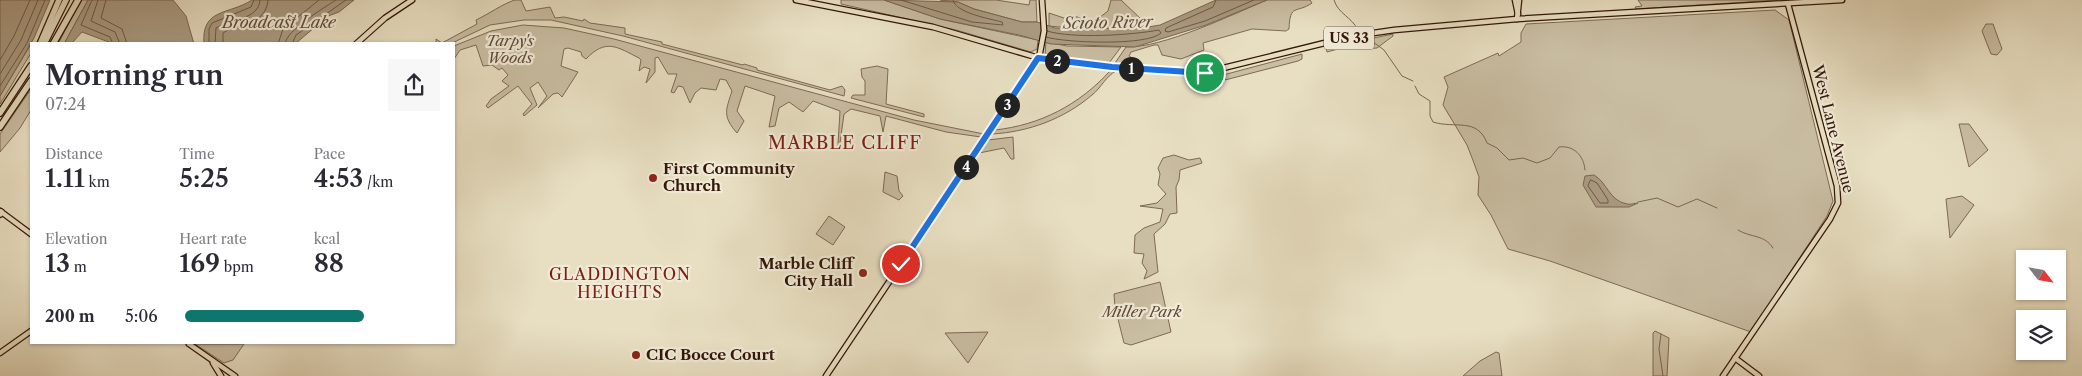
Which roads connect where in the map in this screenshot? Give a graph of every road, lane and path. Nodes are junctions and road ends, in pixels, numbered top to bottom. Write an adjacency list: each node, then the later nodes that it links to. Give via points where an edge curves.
1 (59, 0): 12 (highway)
2 (66, 0): 13 (highway)
3 (76, 0): 14 (highway)
4 (412, 0): 15 (main road)
5 (796, 0): 16 (main road, US 33, via 933,27)
6 (1042, 0): 16 (main road, via 1044,13)
7 (1515, 0): 11 (main road)
8 (1519, 0): 11 (main road)
9 (1842, 0): 10 (main road, US 33)
10 (1788, 4): 11 (main road, US 33); 28 (main road, West Lane Avenue, via 1837,186 1838,203 1830,220)
11 (1517, 16): 16 (main road, US 33, via 1353,36 1203,73)
12 (41, 42)
13 (45, 42)
14 (55, 42)
15 (358, 42)
16 (1038, 58): 33 (main road)
17 (30, 64): 19 (highway)
18 (30, 68): 19 (highway)
19 (22, 82): 21 (highway)
20 (30, 82): 22 (highway)
21 (0, 113)
22 (0, 127)
23 (0, 212): 24 (main road)
24 (30, 233)
25 (30, 332): 27 (main road)
26 (189, 344): 29 (main road)
27 (0, 353)
28 (1735, 358): 34 (main road, West Lane Avenue); 35 (main road)
29 (211, 360): 30 (main road); 31 (main road)
30 (227, 374): 32 (main road)
31 (221, 376)
32 (236, 376)
33 (826, 376)
34 (1723, 376)
35 (1759, 376)

